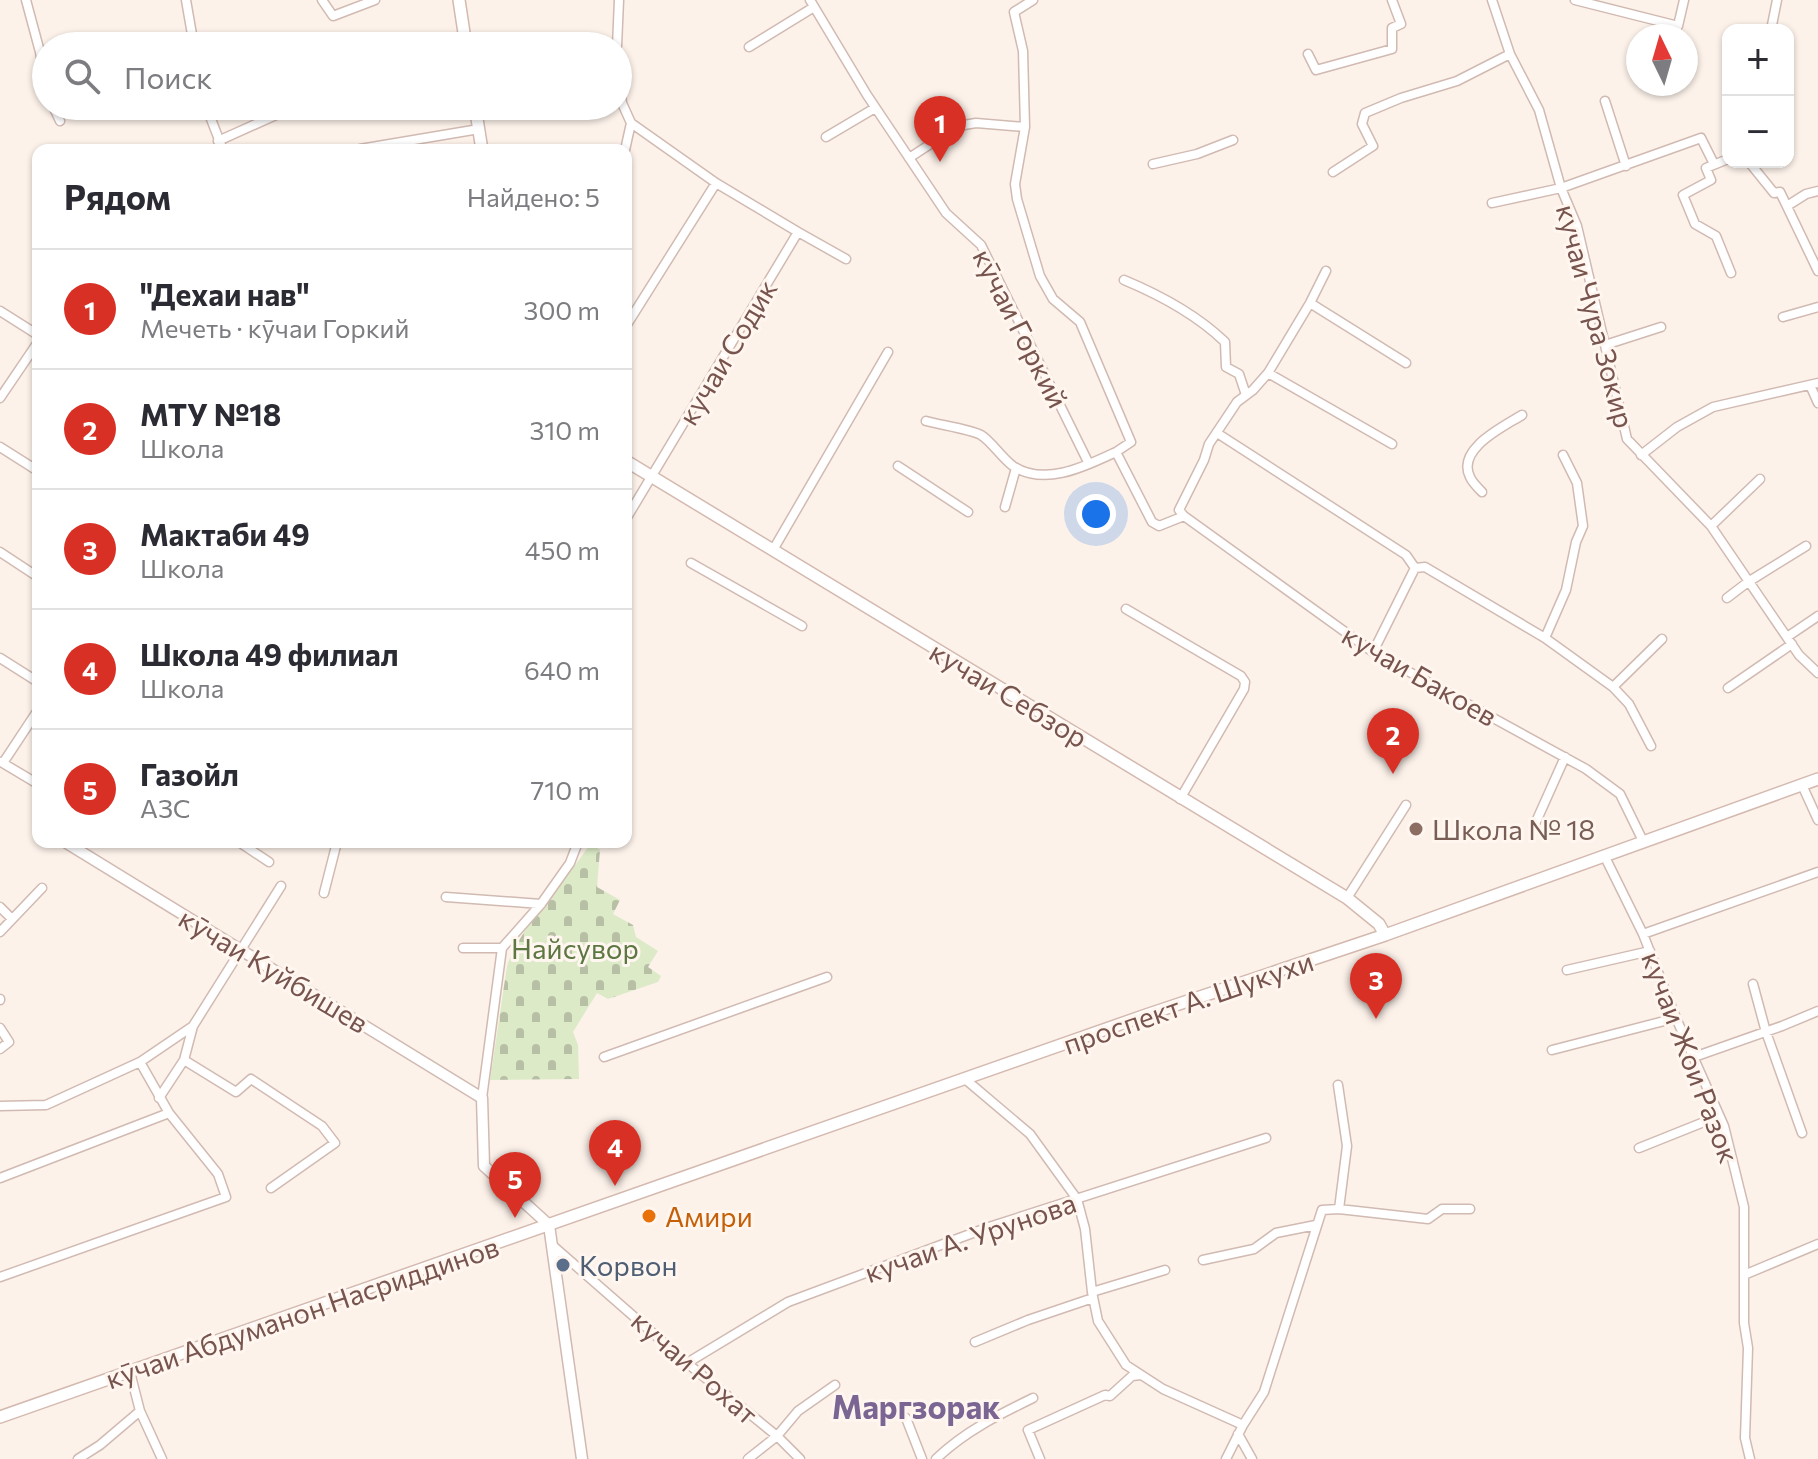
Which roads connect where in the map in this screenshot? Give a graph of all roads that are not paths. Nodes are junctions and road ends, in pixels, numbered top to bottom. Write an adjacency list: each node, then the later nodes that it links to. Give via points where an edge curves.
1 (26, 0): 15 (street)
2 (186, 0): 16 (street)
3 (322, 0): 12 (street, via 333,16)
4 (459, 0): 17 (main road)
5 (619, 0): 18 (street)
6 (1033, 0): 29 (street, via 1014,12 1023,51)
7 (1392, 0): 20 (street, via 1401,24 1392,28 1392,49 1316,70)
8 (1492, 0): 21 (street, кучаи Чура Зокир)
9 (1575, 0): 10 (street, via 1678,26)
10 (1684, 0)
11 (1777, 0): 14 (street)
12 (368, 1)
13 (812, 4): 19 (street); 23 (street, кӯчаи Горкий)
14 (1772, 24)
15 (35, 32)
16 (192, 32)
17 (464, 32)
18 (618, 32)
19 (749, 47)
20 (1308, 54)
21 (1510, 54): 44 (street, via 1457,81 1365,113 1362,124 1373,146); 46 (street, кучаи Чура Зокир, via 1539,110)
22 (1605, 101): 41 (street)
23 (875, 108): 31 (street); 38 (street, кӯчаи Горкий)
24 (211, 120): 33 (street)
25 (267, 120): 34 (street)
26 (477, 120): 30 (main road)
27 (630, 120): 28 (street)
28 (631, 123): 37 (street); 45 (street)
29 (1025, 127): 38 (street, via 958,126); 77 (street, via 1017,199 1040,276 1053,299 1080,322 1131,442)
30 (479, 129): 35 (street); 36 (main road)
31 (826, 137)
32 (1233, 140): 40 (street)
33 (220, 144)
34 (225, 144)
35 (390, 144)
36 (481, 144)
37 (626, 144)
38 (909, 158): 80 (street, кӯчаи Горкий, via 946,213 981,245)
39 (1722, 161): 42 (street)
40 (1153, 164)
41 (1626, 166): 42 (street, via 1701,138); 46 (street)
42 (1710, 166): 54 (street, via 1711,180 1683,195 1695,224 1716,236)
43 (1754, 168): 49 (street)
44 (1333, 172)
45 (716, 183): 50 (street); 59 (street)
46 (1561, 188): 48 (street); 63 (street, кучаи Чура Зокир, via 1577,226)
47 (1818, 191): 49 (street)
48 (1492, 203)
49 (1787, 206): 53 (street)
50 (798, 232): 51 (street); 85 (street, кучаи Содик)
51 (846, 259)
52 (1326, 271): 56 (street)
53 (1818, 271)
54 (1731, 273)
55 (1124, 280): 69 (street, via 1151,291 1225,342 1226,367 1239,374)
56 (1310, 303): 66 (street); 67 (street)
57 (1818, 307): 60 (street)
58 (0, 311): 62 (street)
59 (632, 316)
60 (1783, 317)
61 (1661, 327): 63 (street)
62 (32, 331)
63 (1605, 345): 79 (street, кучаи Чура Зокир, via 1627,439)
64 (32, 351): 70 (street)
65 (888, 352): 94 (street)
66 (1406, 363)
67 (1268, 373): 69 (street); 75 (street)
68 (1814, 384): 71 (street); 79 (street, via 1713,407)
69 (1246, 395): 74 (street)
70 (0, 398)
71 (1818, 403)
72 (1522, 415): 87 (street, via 1472,451 1469,476)
73 (926, 421): 84 (street, via 982,436)
74 (1217, 433): 91 (street, via 1179,510); 97 (street, via 1406,555)
75 (1392, 444)
76 (0, 447): 83 (street)
77 (1116, 452): 80 (street); 91 (street, via 1152,522 1159,526)
78 (1563, 455): 104 (street, via 1577,483 1583,526 1566,590)
79 (1641, 455): 92 (street, кучаи Чура Зокир)
80 (1089, 464): 84 (street, via 1042,474)
81 (632, 465): 85 (main road, кучаи Себзор)
82 (898, 466): 90 (street)
83 (32, 467)
84 (1016, 468): 88 (street)
85 (652, 477): 89 (street, кучаи Содик); 94 (main road, кучаи Себзор)
86 (1760, 479): 92 (street)
87 (1482, 492)
88 (1005, 507)
89 (632, 509)
90 (968, 512)
91 (1184, 516): 107 (street, кучаи Бакоев)
92 (1711, 526): 99 (street, кучаи Чура Зокир)
93 (1806, 546): 99 (street)
94 (773, 550): 120 (main road, кучаи Себзор)
95 (0, 552): 98 (street)
96 (691, 563): 103 (street)
97 (1415, 568): 104 (street, via 1425,567); 107 (street)
98 (32, 573)
99 (1748, 582): 100 (street); 106 (street, кучаи Чура Зокир)
100 (1727, 598)
101 (1126, 609): 120 (street, via 1245,682)
102 (1818, 616): 106 (street)
103 (802, 626)
104 (1545, 638): 111 (street)
105 (1662, 639): 111 (street)
106 (1790, 640): 109 (street, кучаи Чура Зокир); 112 (street)
107 (1373, 652): 115 (street, кучаи Бакоев)
108 (0, 658): 110 (street)
109 (1818, 673)
110 (32, 678)
111 (1613, 687): 114 (street, via 1629,704)
112 (1728, 688)
113 (32, 718): 116 (street)
114 (1651, 746)
115 (1565, 757): 123 (street); 124 (street, кучаи Бакоев, via 1620,794)
116 (1, 762): 118 (street)
117 (1818, 779): 119 (main road, проспект А. Шукухи)
118 (32, 780)
119 (1802, 785): 122 (street); 124 (main road, проспект А. Шукухи)
120 (1180, 799): 136 (main road, кучаи Себзор)
121 (1406, 805): 136 (street)
122 (1818, 820)
123 (1535, 824)
124 (1643, 841): 129 (main road, проспект А. Шукухи)
125 (75, 848): 145 (street, кӯчаи Куйбишев)
126 (248, 848): 130 (street)
127 (335, 848): 134 (street)
128 (576, 848): 137 (street)
129 (1604, 855): 141 (street, кучаи Жои Разок); 142 (main road, проспект А. Шукухи)
130 (269, 862)
131 (1818, 872): 141 (street)
132 (281, 886): 145 (street)
133 (42, 888): 139 (street)
134 (324, 893)
135 (446, 897): 137 (street)
136 (1347, 898): 142 (main road, кучаи Себзор)
137 (541, 904): 144 (street)
138 (0, 907): 139 (street)
139 (12, 919): 140 (street)
140 (0, 932)
141 (1643, 934): 146 (street, кучаи Жои Разок)
142 (1385, 935): 161 (main road, проспект А. Шукухи)
143 (463, 948): 144 (street)
144 (502, 948): 164 (street)
145 (241, 951): 152 (street); 164 (street, кӯчаи Куйбишев)
146 (1650, 951): 147 (street); 151 (street, кучаи Жои Разок)
147 (1567, 970)
148 (827, 977): 157 (street)
149 (1753, 984): 154 (street)
150 (1818, 1011): 154 (street)
151 (1676, 1018): 156 (street); 158 (street, кучаи Жои Разок)
152 (193, 1026): 159 (street); 160 (street)
153 (0, 1028): 155 (street, via 9,1042)
154 (1766, 1032): 158 (street); 168 (street)
155 (0, 1049)
156 (1552, 1050)
157 (604, 1057)
158 (1694, 1057): 167 (street, кучаи Жои Разок)
159 (184, 1060): 163 (street); 172 (street, via 236,1092 251,1079 322,1126 335,1143)
160 (140, 1062): 163 (street); 165 (street, via 46,1105)
161 (965, 1079): 173 (street, via 1030,1134); 176 (main road, кӯчаи Абдуманон Насриддинов)
162 (1338, 1085): 174 (street, via 1347,1146)
163 (159, 1098): 166 (street)
164 (482, 1098): 176 (street, via 484,1166)
165 (0, 1106)
166 (169, 1113): 171 (street); 183 (street, via 218,1174 226,1197)
167 (1719, 1116): 170 (street); 182 (street, кучаи Жои Разок, via 1744,1207)
168 (1802, 1133)
169 (1266, 1138): 173 (street, кучаи А. Урунова)
170 (1639, 1148)
171 (0, 1178)
172 (271, 1188)
173 (1077, 1199): 184 (street); 186 (street, кучаи А. Урунова, via 788,1302)
174 (1339, 1209): 175 (street, via 1428,1219 1442,1209); 177 (street, via 1322,1210)
175 (1470, 1209)
176 (549, 1225): 179 (street); 187 (main road, кӯчаи Абдуманон Насриддинов)
177 (1316, 1225): 180 (street, via 1276,1233 1254,1249); 194 (street, via 1264,1392)
178 (1818, 1244): 182 (street)
179 (552, 1245): 186 (street, кучаи Рохат); 198 (street)
180 (1203, 1260)
181 (1165, 1270): 184 (street)
182 (1744, 1275): 206 (street, кучаи Жои Разок, via 1745,1438)
183 (0, 1277)
184 (1092, 1295): 185 (street); 188 (street, via 1098,1321 1116,1352)
185 (975, 1342)
186 (687, 1363): 195 (street, кучаи Рохат)
187 (130, 1372): 191 (street); 192 (main road, кӯчаи Абдуманон Насриддинов)
188 (1141, 1375): 194 (street); 203 (street, via 1132,1376 1110,1396 1028,1430)
189 (835, 1385): 195 (street, via 798,1411)
190 (1033, 1398): 202 (street, via 994,1417)
191 (140, 1411): 196 (street); 197 (street)
192 (0, 1417)
193 (906, 1418): 201 (street)
194 (1240, 1430): 204 (street); 205 (street)
195 (777, 1436): 199 (street); 200 (street, кучаи Рохат)
196 (78, 1459)
197 (162, 1459)
198 (582, 1459)
199 (748, 1459)
200 (800, 1459)
201 (922, 1459)
202 (936, 1459)
203 (1040, 1459)
204 (1226, 1459)
205 (1252, 1459)
206 (1750, 1459)

